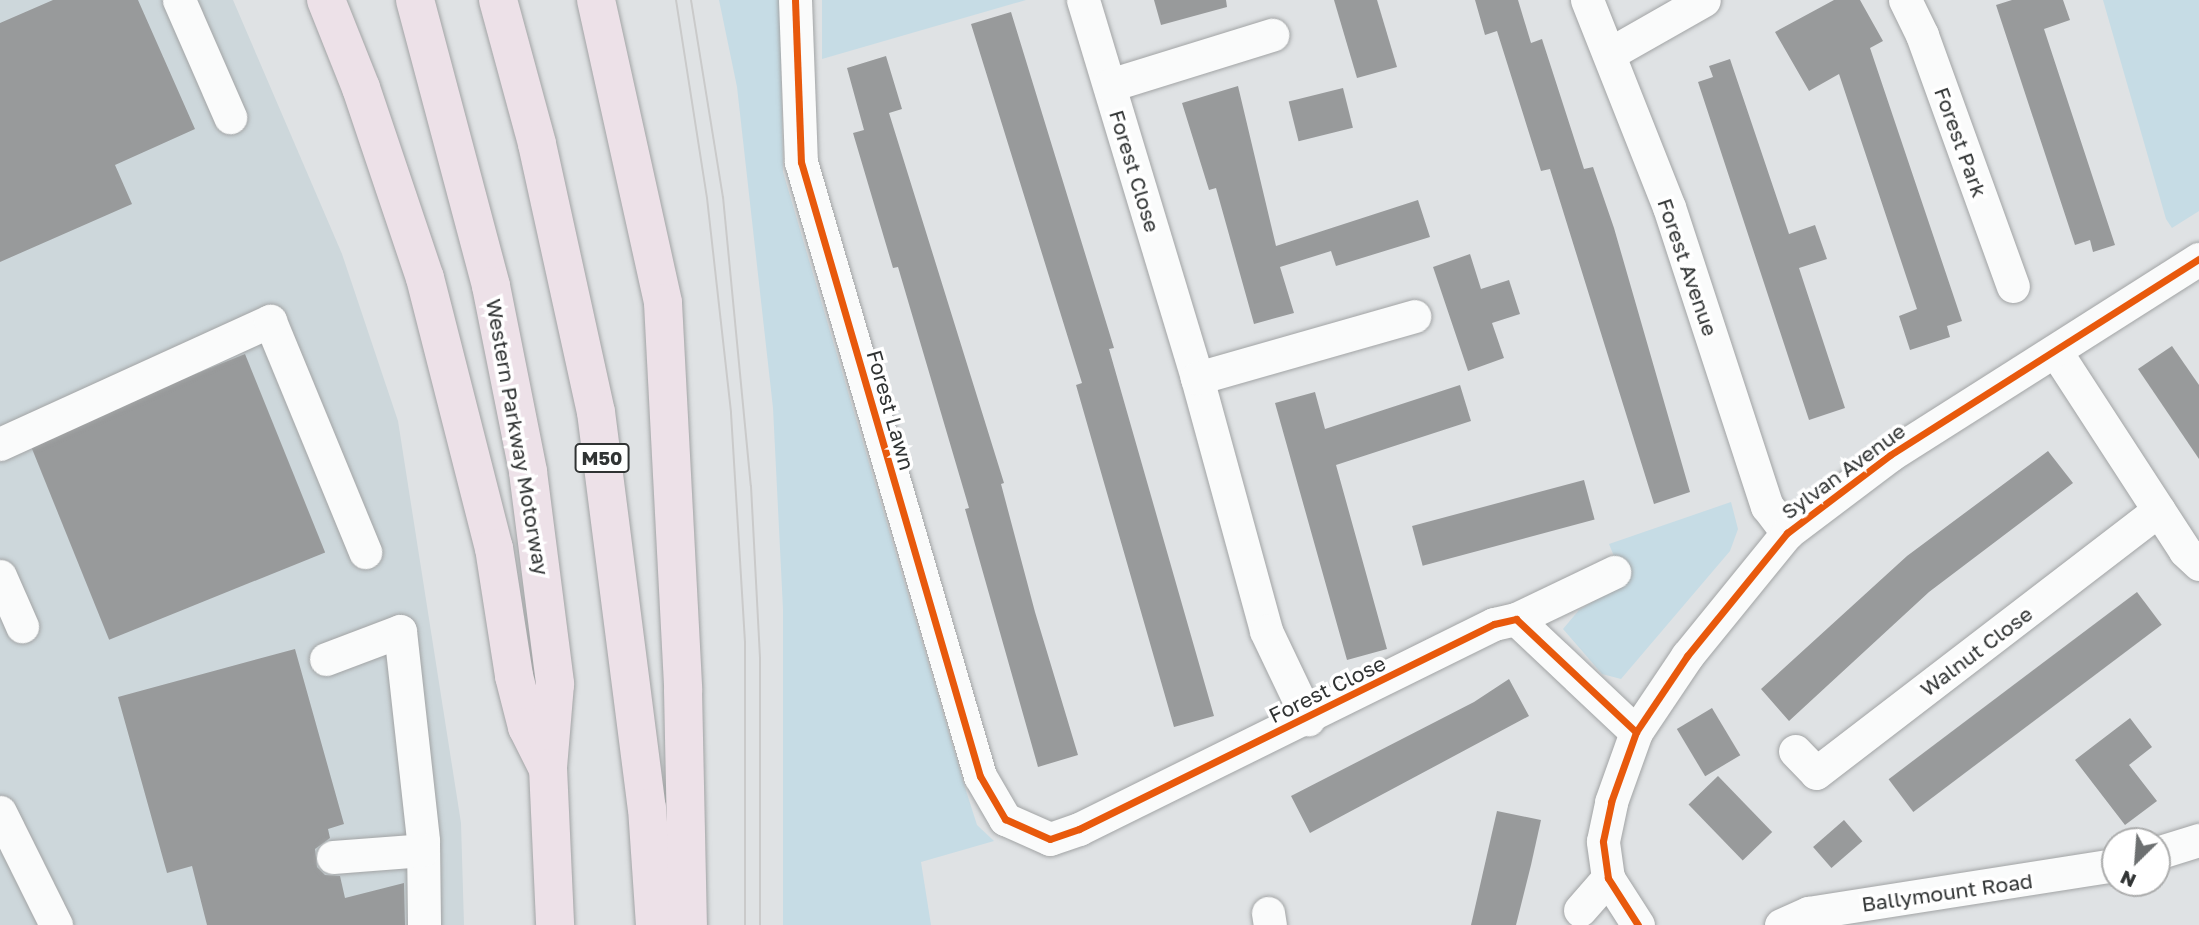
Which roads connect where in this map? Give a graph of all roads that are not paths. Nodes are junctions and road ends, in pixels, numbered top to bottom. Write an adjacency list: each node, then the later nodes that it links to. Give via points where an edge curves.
1 (179, 0): 15 (street)
2 (326, 0): 35 (highway, via 425,278 494,548 514,676 527,727)
3 (415, 0): 35 (highway, Western Parkway Motorway, via 491,286 528,472 555,684)
4 (498, 0): 48 (highway, M50, via 537,144 596,412 647,808)
5 (596, 0): 18 (highway)
6 (612, 0): 18 (highway, via 630,69)
7 (795, 0): 37 (street, Forest Lawn, via 801,162 980,776)
8 (1083, 0): 14 (street, Forest Close)
9 (1587, 0): 13 (street, Forest Avenue)
10 (1704, 0): 13 (street)
11 (1905, 0): 17 (street, Forest Park, via 1922,35)
12 (1272, 35): 14 (street, Forest Close)
13 (1609, 54): 24 (street, Forest Avenue, via 1669,207 1767,506)
14 (1110, 85): 21 (street, Forest Close)
15 (230, 117)
16 (2199, 259): 20 (street, Sylvan Avenue)
17 (2013, 286)
18 (663, 303): 49 (highway, via 682,677)
19 (1414, 316): 21 (street)
20 (2056, 352): 23 (street); 24 (street, Sylvan Avenue, via 1890,455)
21 (1197, 378): 32 (street, Forest Close, via 1266,631)
22 (0, 444): 25 (street, via 270,321)
23 (2159, 510): 26 (street); 34 (street, Walnut Close, via 1816,773)
24 (1787, 533): 33 (street, Sylvan Avenue, via 1687,656)
25 (365, 552)
26 (2199, 564)
27 (1614, 572): 29 (street, Forest Close)
28 (0, 576): 30 (street)
29 (1516, 619): 32 (street, Forest Close, via 1494,624); 33 (street)
30 (22, 626)
31 (326, 659): 40 (street, via 400,631)
32 (1308, 719): 37 (street, Forest Close, via 1050,839)
33 (1636, 732): 43 (street, Sylvan Avenue, via 1603,841)
34 (1795, 751)
35 (548, 768): 47 (highway, Western Parkway Motorway)
36 (0, 812): 45 (street)
37 (1004, 819)
38 (2199, 840): 39 (street)
39 (2171, 849)
40 (423, 850): 41 (street); 46 (street)
41 (333, 857)
42 (2101, 867): 51 (street, Ballymount Road, via 1808,913)
43 (1608, 878): 44 (street); 50 (street, Sylvan Avenue)
44 (1580, 910)
45 (56, 925)
46 (424, 925)
47 (555, 925)
48 (655, 925)
49 (688, 925)
50 (1637, 925)
51 (1781, 925)

